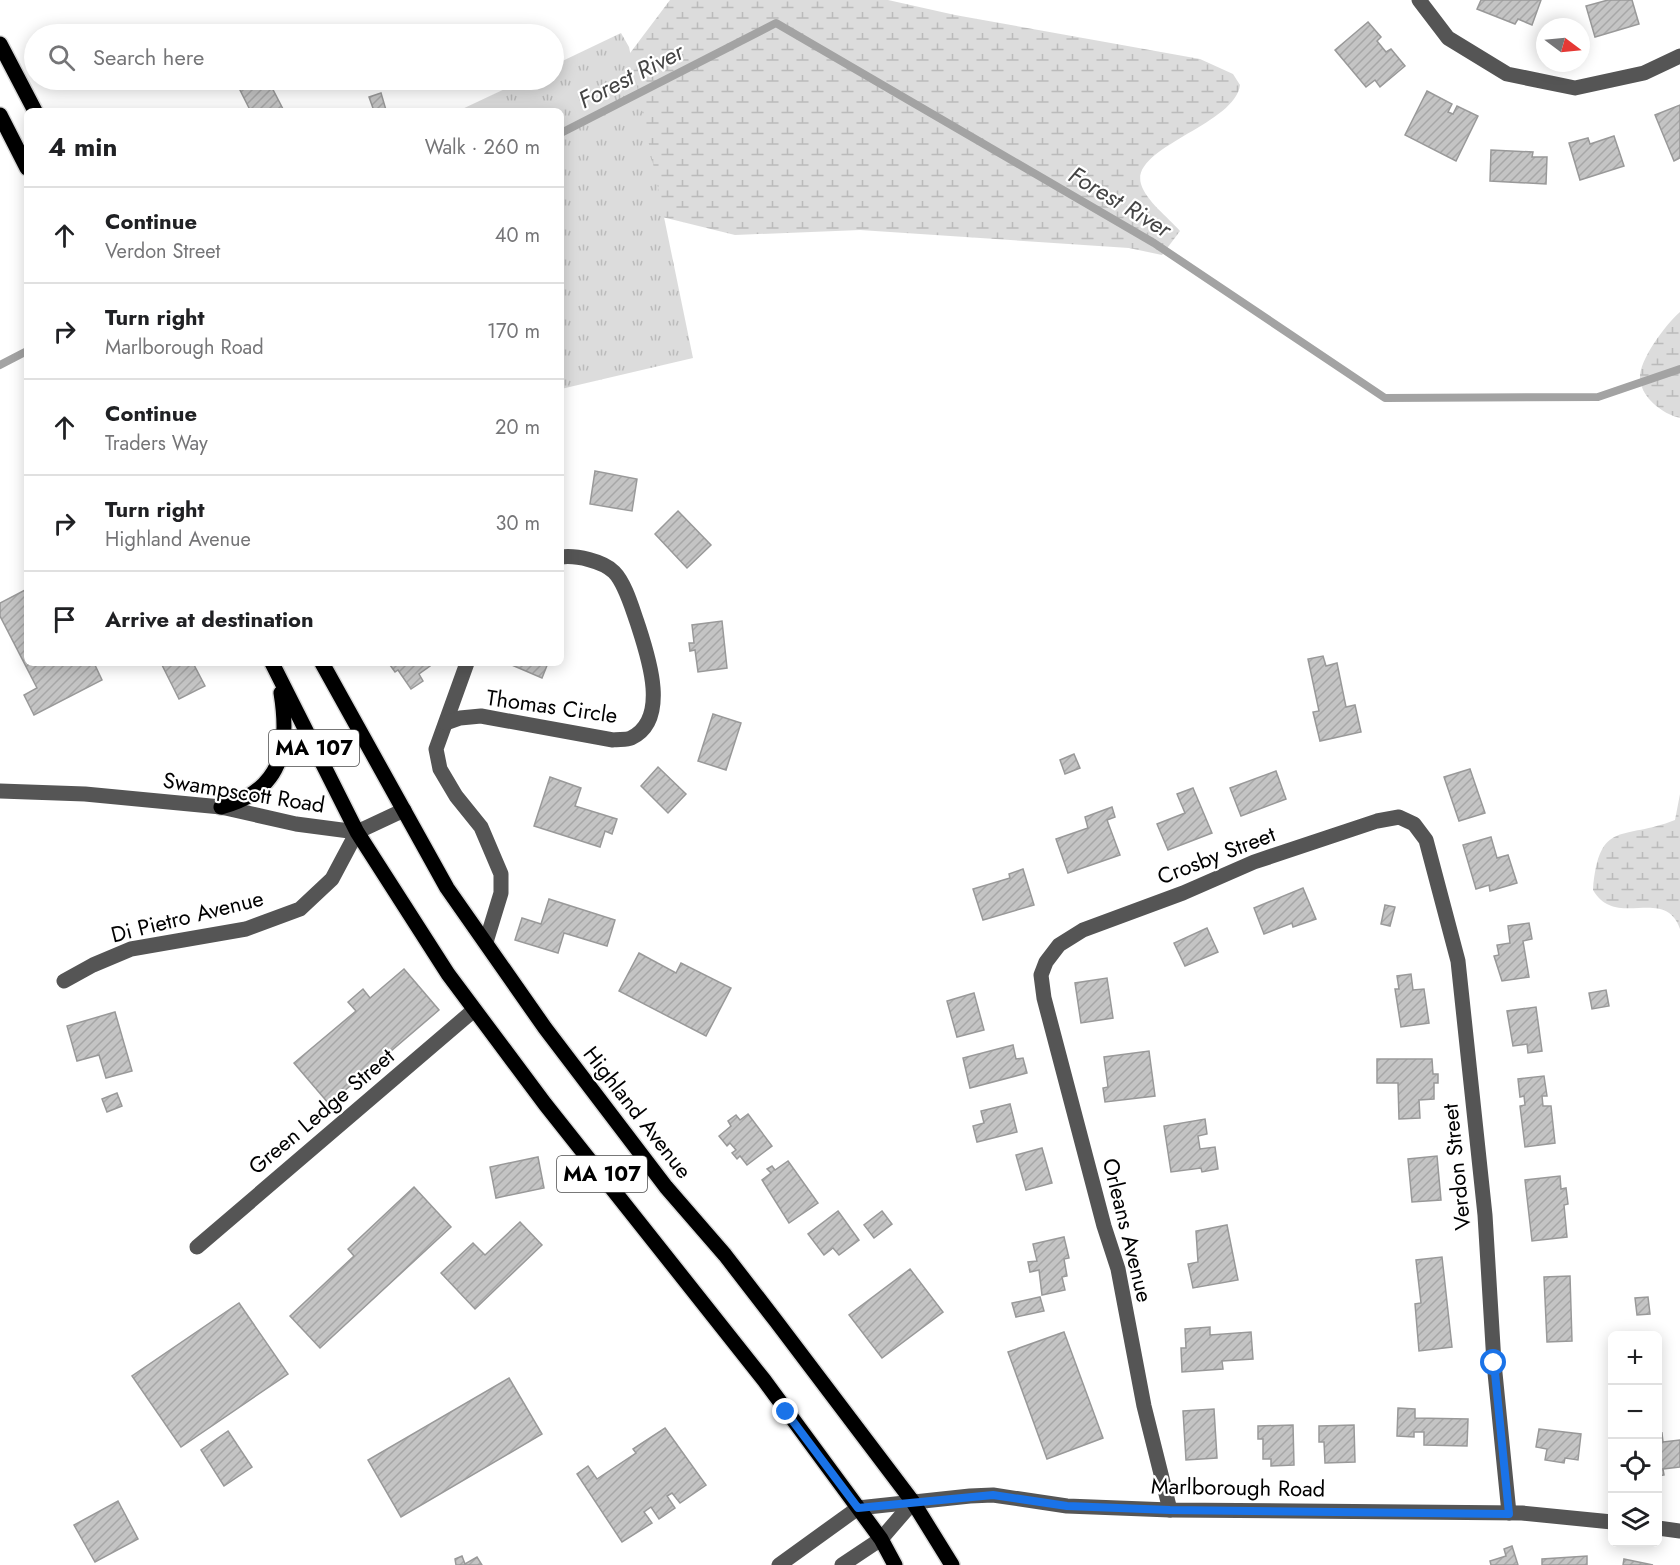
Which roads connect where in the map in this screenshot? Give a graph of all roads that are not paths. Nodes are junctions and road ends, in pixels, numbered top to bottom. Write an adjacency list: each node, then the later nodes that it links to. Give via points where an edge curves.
1 (1419, 0): 3 (street, via 1449,38 1507,74 1575,88 1644,73)
2 (0, 44): 5 (main road)
3 (1680, 56)
4 (24, 90): 6 (main road)
5 (24, 90)
6 (33, 108)
7 (0, 115): 8 (main road)
8 (24, 162)
9 (564, 557): 14 (street, Thomas Circle, via 598,563 614,572 622,586 651,668 652,708 646,725 631,738 613,740 480,716)
10 (273, 666): 13 (main road, MA 107)
11 (324, 666): 17 (main road, Highland Avenue / MA 107)
12 (465, 666): 14 (street, Thomas Circle)
13 (279, 678): 16 (main road, via 286,722 282,755 270,781 240,802); 19 (main road, MA 107)
14 (446, 723): 20 (street, Thomas Circle, via 436,749 440,769 481,827 501,874 501,893)
15 (0, 791): 16 (street, Swampscott Road, via 85,794)
16 (221, 807): 19 (street, Swampscott Road, via 296,824)
17 (404, 810): 19 (street); 20 (main road, Highland Avenue / MA 107, via 447,888)
18 (1414, 824): 21 (street, Crosby Street, via 1399,817 1377,821 1254,862 1083,930 1059,945); 28 (street, Verdon Street, via 1426,840 1458,961 1485,1215)
19 (357, 832): 22 (street, Di Pietro Avenue, via 332,879 300,909 246,929 131,949); 23 (main road, MA 107)
20 (486, 942): 25 (main road, Highland Avenue / MA 107, via 610,1116 724,1254)
21 (1046, 962): 27 (street, Orleans Avenue, via 1041,975 1044,998 1118,1269 1144,1406)
22 (64, 981)
23 (474, 1010): 24 (street, Green Ledge Street); 26 (main road, MA 107, via 764,1380)
24 (197, 1247)
25 (913, 1502): 26 (street, Marlborough Road); 27 (street, Marlborough Road, via 993,1495 1067,1506); 32 (street); 36 (main road, Highland Avenue / MA 107)
26 (858, 1508): 32 (main road, MA 107); 33 (street)
27 (1170, 1510): 28 (street, Marlborough Road)
28 (1509, 1514): 29 (street, Marlborough Road)
29 (1608, 1522)
30 (1662, 1529): 31 (street)
31 (1680, 1531)
32 (881, 1539): 34 (street); 35 (main road, MA 107)
33 (779, 1565)
34 (842, 1565)
35 (895, 1565)
36 (952, 1565)

